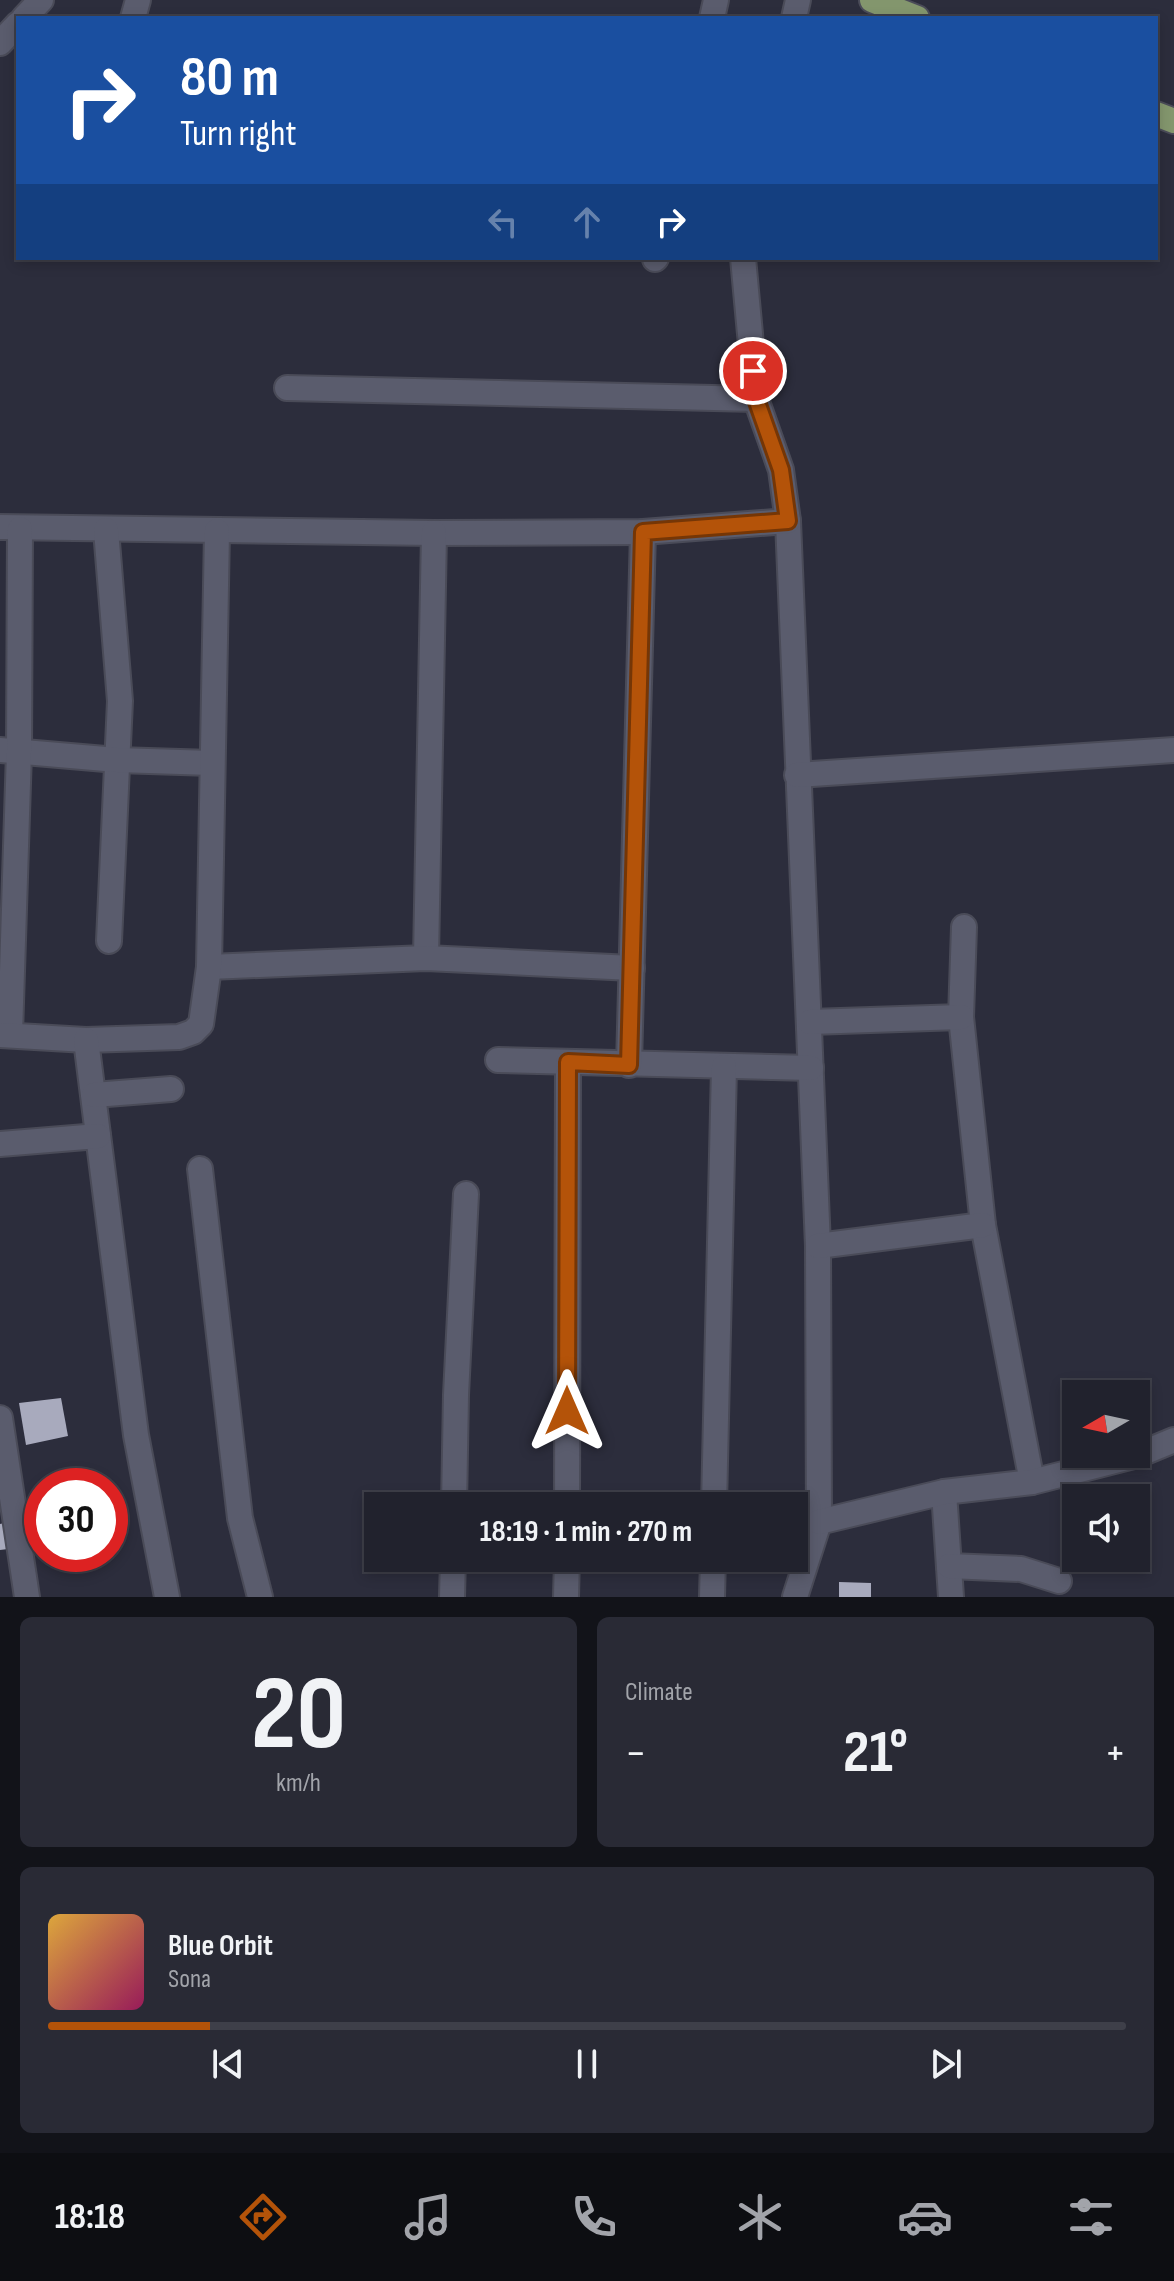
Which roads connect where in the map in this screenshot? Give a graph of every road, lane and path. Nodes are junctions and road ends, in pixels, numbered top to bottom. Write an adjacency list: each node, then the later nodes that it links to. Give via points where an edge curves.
1 (41, 0): 3 (street)
2 (872, 0): 4 (main road)
3 (26, 16)
4 (912, 16)
5 (16, 26): 6 (street)
6 (0, 43)
7 (743, 260): 9 (street)
8 (287, 388): 9 (street)
9 (756, 399): 10 (street, via 781,470)
10 (788, 521): 14 (street); 20 (street)
11 (10, 528): 12 (street); 17 (street)
12 (106, 530): 13 (street); 18 (street, via 120,701)
13 (217, 531): 15 (street); 19 (street)
14 (643, 532): 15 (street); 25 (street)
15 (434, 533): 23 (street)
16 (1174, 750): 20 (street)
17 (9, 751): 18 (street); 28 (street)
18 (117, 760): 19 (street); 22 (street)
19 (212, 763): 24 (street)
20 (797, 775): 27 (street)
21 (964, 927): 26 (street)
22 (109, 941)
23 (426, 958): 24 (street); 25 (street)
24 (209, 967): 29 (street, via 201,1024 193,1032)
25 (632, 968): 32 (street)
26 (961, 1017): 27 (street); 41 (street)
27 (810, 1022): 34 (street)
28 (5, 1034): 29 (street)
29 (86, 1040): 36 (street)
30 (498, 1060): 31 (street)
31 (568, 1062): 32 (street); 47 (street)
32 (629, 1065): 33 (street)
33 (724, 1067): 34 (street); 48 (street)
34 (811, 1068): 42 (street)
35 (171, 1089): 36 (street)
36 (94, 1095): 37 (street)
37 (98, 1136): 38 (street); 57 (street, via 136,1435)
38 (0, 1144)
39 (200, 1169): 58 (street, via 240,1518)
40 (466, 1194): 46 (street)
41 (983, 1225): 42 (street); 45 (street)
42 (818, 1246): 50 (street)
43 (0, 1418): 56 (street)
44 (1174, 1440): 45 (street, via 1138,1455)
45 (1032, 1482): 49 (street)
46 (454, 1492)
47 (567, 1492)
48 (714, 1492)
49 (944, 1492): 50 (street); 51 (street)
50 (819, 1522): 62 (street)
51 (949, 1566): 55 (street, via 1021,1569); 63 (street)
52 (453, 1572): 59 (street)
53 (567, 1572): 60 (street)
54 (713, 1572): 61 (street)
55 (1059, 1581)
56 (27, 1597)
57 (167, 1597)
58 (260, 1597)
59 (452, 1597)
60 (566, 1597)
61 (712, 1597)
62 (795, 1597)
63 (951, 1597)

